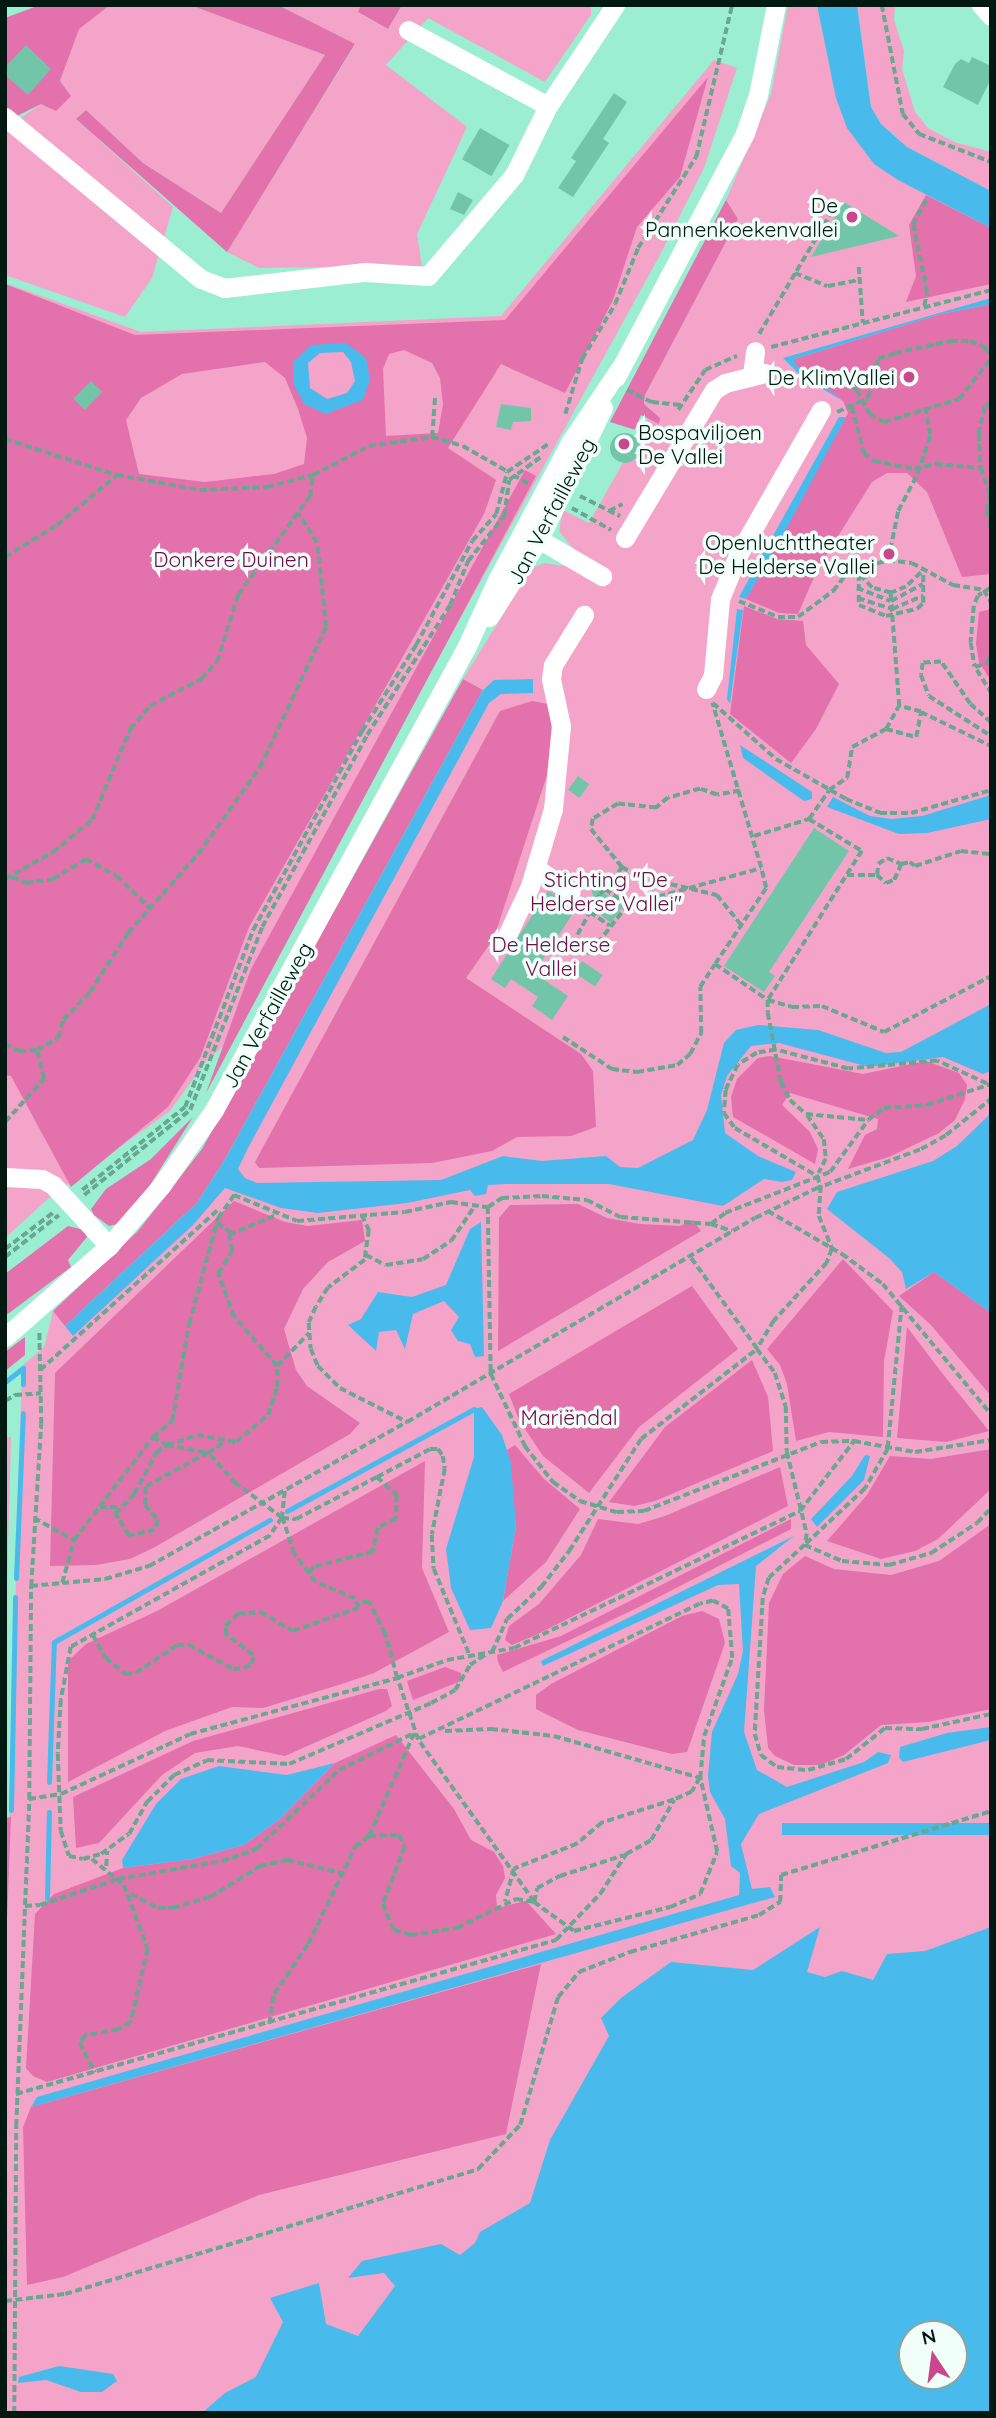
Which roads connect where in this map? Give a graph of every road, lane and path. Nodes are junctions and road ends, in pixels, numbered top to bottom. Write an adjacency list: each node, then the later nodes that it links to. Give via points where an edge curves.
1 (615, 5): 8 (street)
2 (732, 5): 29 (path, via 696,157 638,248 615,304 582,359)
3 (776, 5): 21 (street, Jan Verfailleweg, via 758,95 745,133)
4 (882, 5): 10 (path, via 902,114 919,134)
5 (981, 5): 6 (street)
6 (991, 16)
7 (408, 30): 8 (street)
8 (548, 106): 9 (street, via 514,175 428,276 365,272 224,288 174,260)
9 (5, 117)
10 (991, 162)
11 (928, 197): 16 (path, via 913,225 927,293)
12 (832, 211): 14 (path)
13 (859, 267): 15 (path)
14 (795, 273): 15 (path, via 828,286); 18 (path)
15 (859, 280): 17 (path)
16 (924, 306)
17 (863, 323)
18 (755, 346): 45 (street, via 758,374 714,390)
19 (991, 358): 23 (path, via 985,347 970,341 895,353 878,359 875,385); 27 (path, via 959,398)
20 (837, 372): 23 (path, via 856,390)
21 (618, 374): 25 (path, via 652,402); 40 (street, Jan Verfailleweg); 44 (street, Jan Verfailleweg, via 571,441)
22 (435, 398): 30 (path)
23 (861, 402): 26 (path); 27 (path, via 884,422)
24 (991, 403): 35 (path, via 985,407 979,434)
25 (681, 405)
26 (852, 406): 28 (path, via 841,412); 34 (path, via 864,453 884,464)
27 (925, 406): 34 (path, via 930,435)
28 (821, 410): 59 (street, via 738,555)
29 (564, 417)
30 (432, 437): 36 (path, via 463,446); 38 (path, via 369,446)
31 (5, 439): 37 (path)
32 (553, 440): 36 (path)
33 (526, 466): 39 (path)
34 (920, 466): 35 (path); 47 (path, via 898,510)
35 (981, 468): 43 (path, via 990,494)
36 (507, 471): 39 (path); 113 (path, via 496,514 472,541 253,930 185,1107)
37 (117, 475): 38 (path, via 200,490 267,487); 46 (path, via 47,532)
38 (313, 475): 42 (path, via 310,496)
39 (513, 475): 113 (path, via 501,521 468,561 450,605 367,736 262,927 191,1110)
40 (566, 488): 41 (path); 44 (street, Jan Verfailleweg)
41 (609, 511)
42 (298, 514): 87 (path, via 246,580 226,623 217,662 201,679 150,706 130,729 92,821); 93 (path, via 317,543 326,627 260,767 198,854)
43 (991, 531)
44 (531, 535): 51 (street); 124 (street, Jan Verfailleweg, via 226,1090 161,1186)
45 (625, 538)
46 (5, 557)
47 (888, 560): 48 (path); 49 (path)
48 (856, 568): 50 (path); 59 (path, via 797,617 778,617 729,598)
49 (922, 570): 52 (path); 55 (path, via 953,585); 56 (path, via 906,587)
50 (859, 574): 53 (path); 56 (path, via 872,588)
51 (602, 576)
52 (923, 584): 57 (path); 60 (path)
53 (858, 588): 58 (path); 60 (path)
54 (991, 588): 55 (path)
55 (984, 590): 61 (path); 66 (path, via 974,606 971,643)
56 (890, 591): 60 (path)
57 (923, 596): 62 (path); 64 (path, via 917,609)
58 (858, 598): 62 (path); 64 (path, via 866,610)
59 (720, 599): 68 (street)
60 (891, 601): 62 (path)
61 (991, 602)
62 (892, 609): 64 (path)
63 (584, 615): 83 (street, via 553,664 551,679 561,726 560,771)
64 (892, 616): 69 (path)
65 (991, 654): 66 (path, via 987,663)
66 (975, 667): 67 (path)
67 (991, 692)
68 (709, 695): 75 (path, via 776,759); 77 (path)
69 (899, 706): 70 (path); 72 (path)
70 (921, 712): 72 (path, via 916,737); 74 (path)
71 (991, 723): 73 (path, via 970,704 941,662 923,663 921,675 929,695)
72 (886, 729): 75 (path, via 852,747 847,778)
73 (991, 736)
74 (991, 746)
75 (829, 790): 76 (path, via 869,810 900,814); 78 (path)
76 (991, 790)
77 (740, 791): 79 (path); 82 (path, via 717,795 699,789 668,799 661,807 634,803 606,809 593,819 591,830)
78 (809, 819): 79 (path); 86 (path, via 862,851)
79 (754, 836): 84 (path)
80 (991, 854): 81 (path, via 961,851 915,866)
81 (901, 864): 85 (path, via 882,860); 85 (path, via 894,880 886,883)
82 (622, 867): 89 (path, via 640,877); 90 (path)
83 (536, 868): 91 (street); 97 (street)
84 (761, 869): 89 (path); 96 (path, via 766,888)
85 (877, 875): 86 (path)
86 (847, 876): 100 (path)
87 (12, 877): 88 (path); 93 (path, via 26,883 53,878 86,859 117,876)
88 (5, 879)
89 (693, 887): 92 (path); 96 (path, via 723,900)
90 (605, 889): 92 (path); 94 (path)
91 (571, 892)
92 (628, 905): 95 (path)
93 (150, 909): 103 (path, via 128,933 90,992 63,1020 58,1038)
94 (590, 912): 95 (path); 95 (path, via 572,944 590,954)
95 (610, 926)
96 (742, 926): 98 (path)
97 (503, 944)
98 (715, 964): 100 (path); 101 (path, via 700,987 701,1033 690,1054 677,1065 637,1072 612,1069)
99 (991, 976): 100 (path, via 884,1031 822,1006 799,1008)
100 (768, 1000): 104 (path)
101 (563, 1037)
102 (5, 1044): 103 (path, via 19,1051)
103 (37, 1050): 109 (path, via 44,1079)
104 (776, 1050): 105 (path, via 848,1069 937,1061); 107 (path, via 781,1082 790,1100); 110 (path, via 757,1053 738,1065 726,1090 724,1114 735,1128)
105 (989, 1084): 108 (path, via 928,1105 884,1108)
106 (991, 1099): 112 (path, via 946,1135 920,1149)
107 (806, 1114): 108 (path); 110 (path, via 824,1139 826,1159)
108 (868, 1120): 110 (path, via 835,1169)
109 (5, 1122)
110 (817, 1176): 112 (path); 121 (path, via 725,1213)
111 (5, 1177): 113 (street, via 42,1179)
112 (821, 1186): 117 (path); 126 (path, via 819,1216)
113 (70, 1203): 124 (street); 125 (path); 128 (path)
114 (474, 1206): 115 (path); 118 (path, via 451,1202); 127 (path, via 451,1241 423,1259 386,1265)
115 (488, 1207): 121 (path, via 502,1198 542,1196 587,1200 621,1217); 137 (path)
116 (220, 1208): 119 (path, via 234,1195); 120 (path); 136 (path)
117 (768, 1211): 122 (path); 126 (path)
118 (362, 1215): 119 (path, via 313,1222); 127 (path, via 369,1230)
119 (276, 1216): 123 (path)
120 (217, 1223): 123 (path); 142 (path, via 189,1324 178,1403 172,1421)
121 (711, 1224): 122 (path)
122 (732, 1231): 129 (path)
123 (232, 1233): 135 (path, via 232,1251 218,1274 220,1284 234,1317)
124 (109, 1247): 131 (street, Jan Verfailleweg)
125 (5, 1248)
126 (832, 1249): 130 (path, via 858,1264); 134 (path, via 827,1263 774,1321)
127 (366, 1255): 132 (path, via 328,1288)
128 (5, 1257)
129 (690, 1257): 134 (path); 137 (path)
130 (902, 1305): 140 (path); 147 (path)
131 (37, 1312): 133 (street, Jan Verfailleweg); 136 (path)
132 (309, 1333): 135 (path); 141 (path, via 318,1366 328,1378 352,1396)
133 (5, 1337)
134 (757, 1349): 148 (path, via 775,1373 786,1406); 155 (path, via 641,1439)
135 (278, 1366): 145 (path, via 268,1415 247,1437)
136 (40, 1370): 138 (path)
137 (491, 1374): 141 (path); 155 (path, via 513,1427 540,1467 565,1492)
138 (41, 1393): 139 (path, via 15,1395); 158 (path)
139 (5, 1401)
140 (991, 1414)
141 (407, 1422): 151 (path)
142 (153, 1437): 146 (path); 153 (path)
143 (991, 1440): 147 (path, via 943,1450)
144 (853, 1441): 147 (path); 148 (path, via 821,1442); 157 (path)
145 (223, 1443): 146 (path, via 197,1435); 149 (path)
146 (167, 1445): 149 (path); 154 (path, via 156,1452 134,1493)
147 (888, 1448): 161 (path, via 865,1489)
148 (787, 1452): 155 (path, via 644,1511); 157 (path)
149 (208, 1453): 152 (path, via 236,1484); 154 (path, via 146,1487 145,1505 158,1520 155,1530 129,1536 115,1514)
150 (377, 1477): 159 (path, via 296,1519); 162 (path, via 397,1495 396,1519 378,1528 373,1552 314,1567); 169 (path, via 430,1449 438,1449 443,1456 432,1535 434,1569)
151 (285, 1491): 152 (path); 159 (path)
152 (263, 1503): 159 (path); 163 (path, via 135,1572)
153 (99, 1507): 154 (path); 160 (path)
154 (119, 1507)
155 (595, 1507): 167 (path, via 541,1587 507,1619)
156 (991, 1508): 161 (path, via 931,1553 889,1565 842,1561)
157 (800, 1511): 161 (path); 167 (path, via 514,1648)
158 (34, 1518): 160 (path); 164 (path)
159 (282, 1518): 162 (path, via 294,1554); 166 (path, via 270,1536)
160 (74, 1540): 163 (path)
161 (805, 1545): 172 (path, via 769,1578 763,1598 755,1734 761,1755 777,1766 808,1770 846,1759 886,1728 922,1729)
162 (309, 1574): 165 (path, via 315,1582)
163 (62, 1583): 164 (path)
164 (31, 1586): 178 (path)
165 (359, 1601): 166 (path, via 355,1612 327,1615 307,1630 293,1631 261,1612 239,1614 225,1626 226,1635 253,1655 252,1664 244,1668 233,1669 189,1645 177,1645 136,1673 125,1674 106,1658); 170 (path, via 369,1603 385,1634)
166 (93, 1635): 177 (path, via 66,1655 58,1754)
167 (492, 1653): 168 (path)
168 (485, 1655): 169 (path); 171 (path, via 471,1665 455,1690)
169 (470, 1656): 170 (path)
170 (397, 1678): 171 (path); 177 (path, via 190,1734)
171 (409, 1714): 174 (path); 182 (path, via 289,1764 207,1760 174,1775 147,1802 129,1834)
172 (991, 1714)
173 (441, 1731): 175 (path); 176 (path, via 491,1728 554,1736); 176 (path, via 670,1617 713,1601 730,1616 732,1658 704,1736)
174 (414, 1733): 175 (path); 181 (path); 188 (path, via 339,1770 256,1849 222,1861)
175 (418, 1740): 186 (path)
176 (700, 1778): 179 (path, via 692,1792); 195 (path, via 717,1852 700,1894 670,1907 574,1931)
177 (61, 1794): 178 (path); 184 (path, via 66,1849 75,1858)
178 (29, 1799): 194 (path)
179 (674, 1800): 183 (path, via 651,1840); 186 (path, via 602,1823 577,1844)
180 (991, 1811): 200 (path, via 780,1875 780,1902 759,1915 630,1952 579,1972 558,1997 520,2125 478,2168 65,2294)
181 (369, 1836): 187 (path, via 355,1847); 192 (path, via 399,1835 405,1847 383,1904 394,1930 435,1934 469,1923)
182 (107, 1849): 184 (path); 185 (path)
183 (626, 1854): 193 (path, via 560,1876 537,1888); 195 (path, via 600,1894)
184 (90, 1858): 185 (path)
185 (106, 1866): 188 (path)
186 (513, 1869): 192 (path); 193 (path)
187 (342, 1873): 191 (path, via 288,1860 260,1866 210,1897 173,1908 158,1908); 196 (path, via 308,1944 274,1994)
188 (118, 1879): 189 (path); 190 (path)
189 (112, 1881): 190 (path); 194 (path)
190 (124, 1885): 191 (path)
191 (129, 1893): 197 (path, via 148,1957 131,2022 118,2030 85,2036 80,2043)
192 (505, 1902): 193 (path)
193 (534, 1902): 195 (path)
194 (25, 1906): 198 (path)
195 (565, 1928): 196 (path, via 556,1940)
196 (270, 2024): 197 (path)
197 (95, 2073): 198 (path)
198 (16, 2094): 200 (path)
199 (5, 2301): 200 (path)
200 (12, 2301): 201 (path)
201 (14, 2413)

